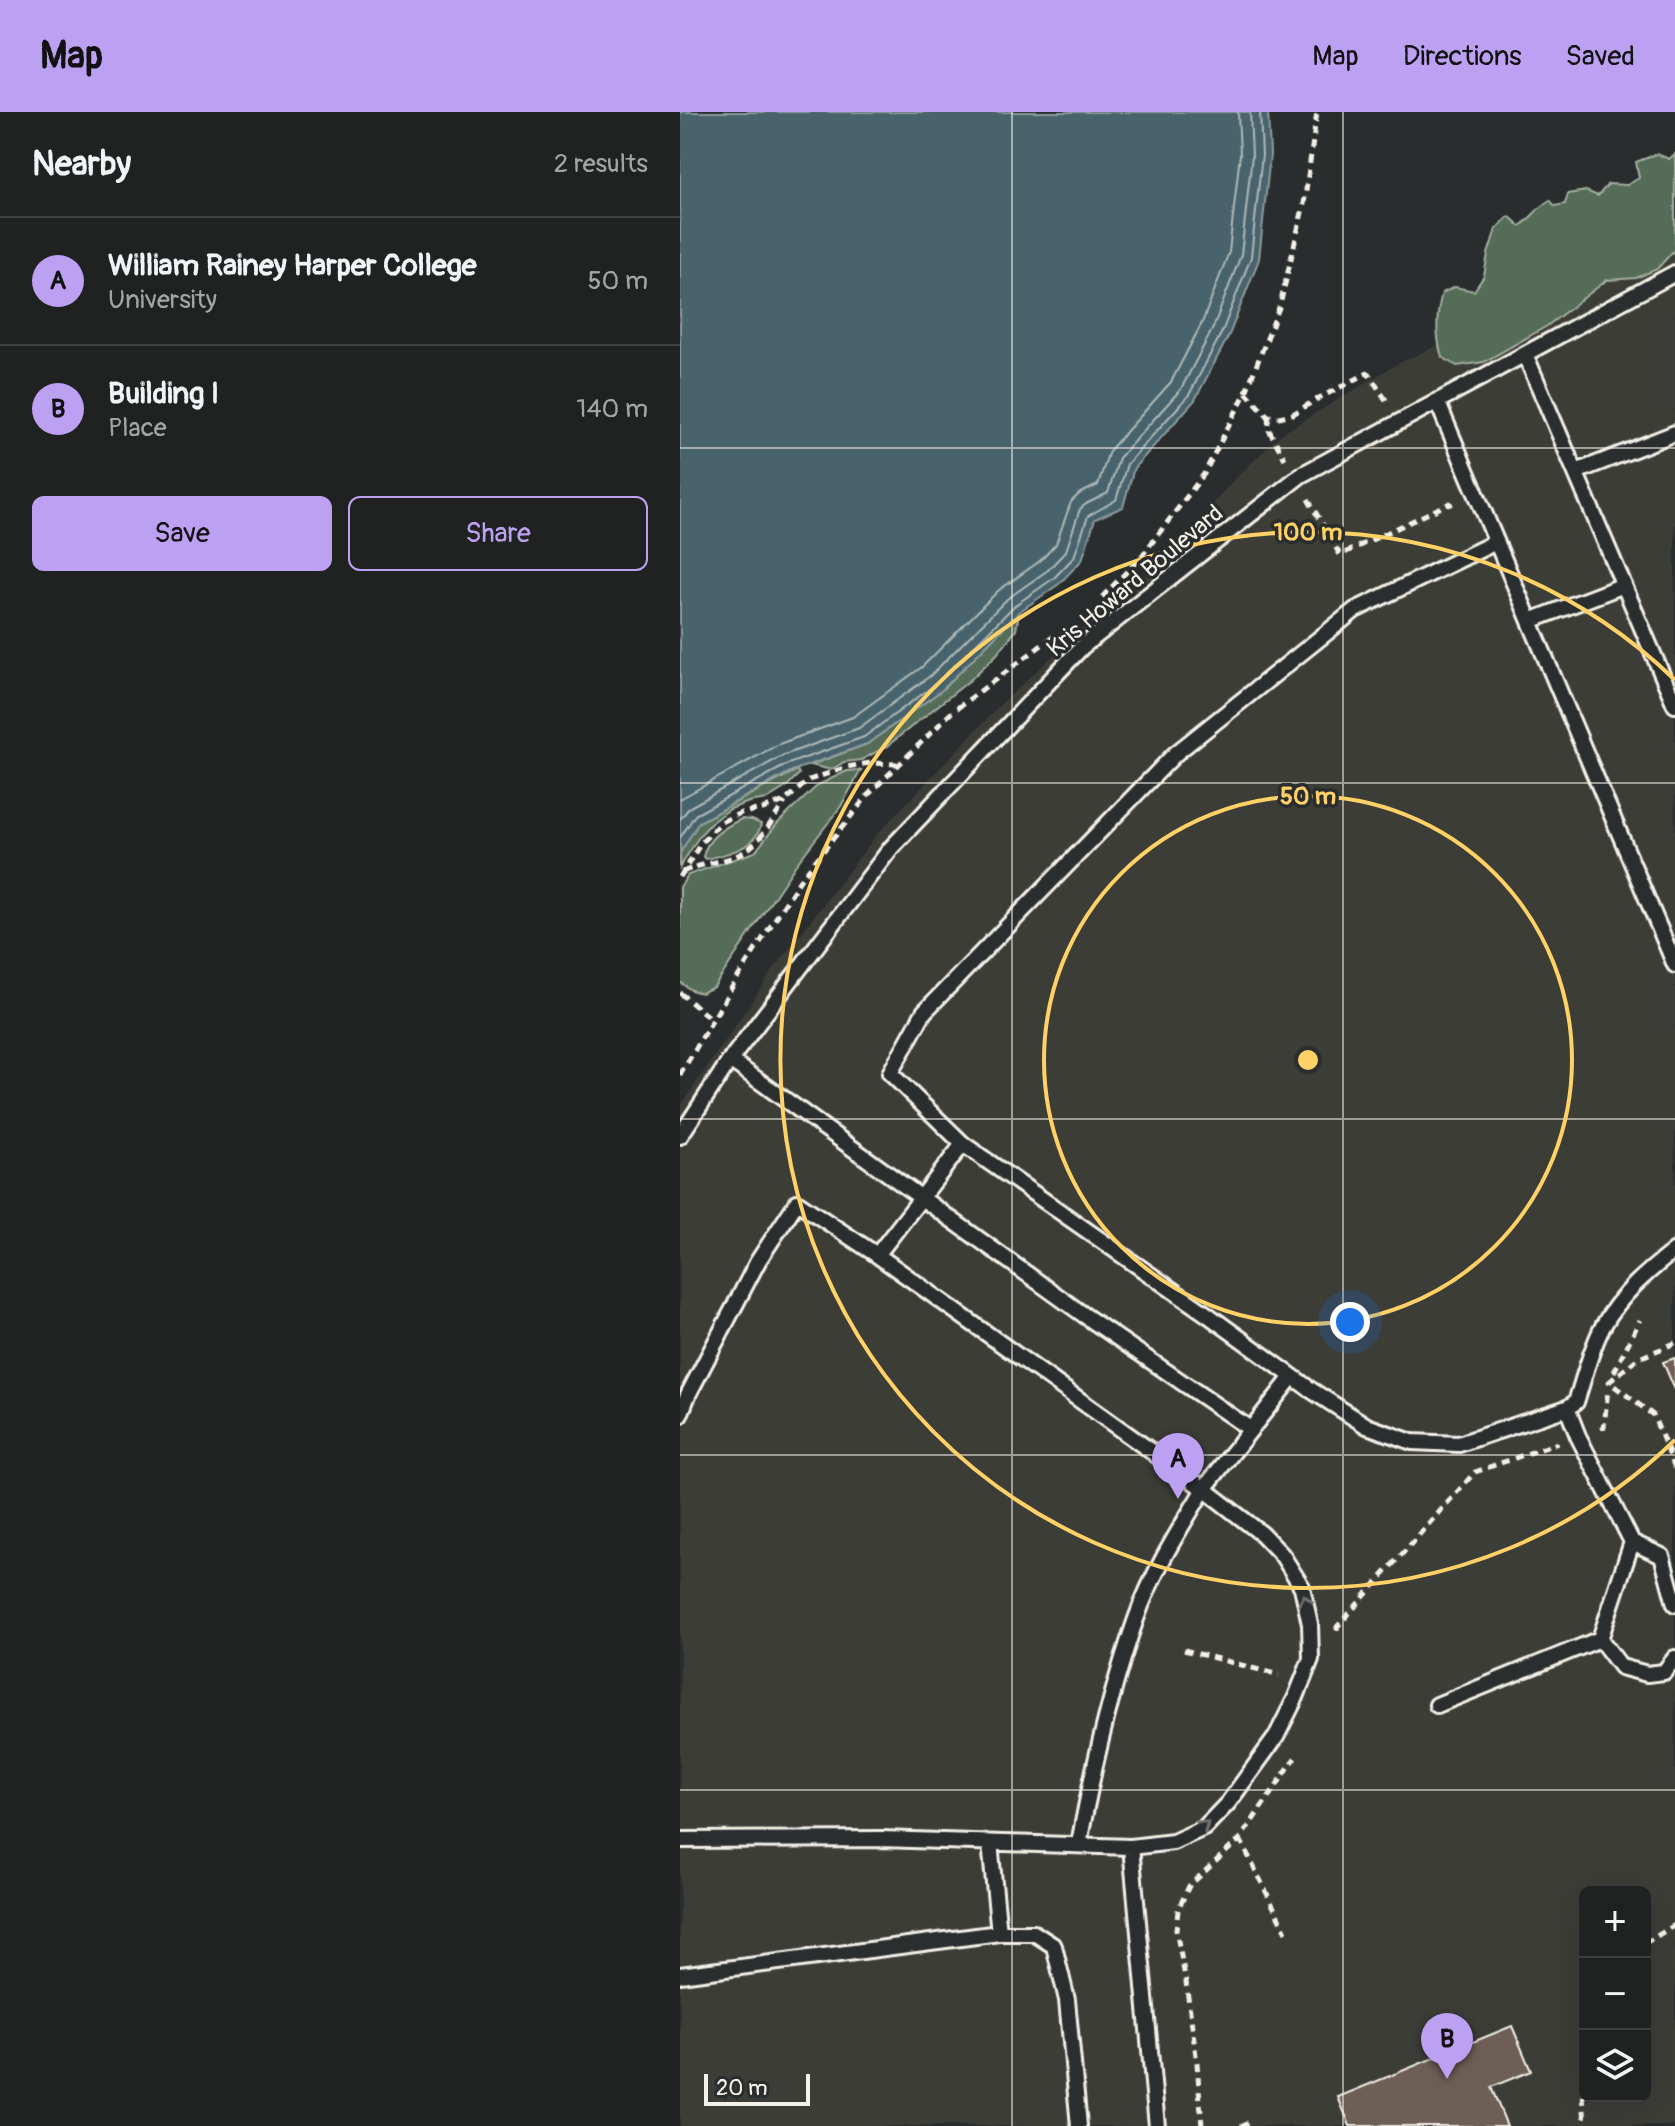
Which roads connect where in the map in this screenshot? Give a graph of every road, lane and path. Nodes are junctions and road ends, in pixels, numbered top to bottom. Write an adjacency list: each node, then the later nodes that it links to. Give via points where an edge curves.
1 (1317, 112): 4 (path, via 1304,204 1280,305)
2 (1675, 273): 3 (lane, Kris Howard Boulevard)
3 (1525, 354): 5 (lane, Kris Howard Boulevard); 9 (lane)
4 (1246, 392): 6 (path); 14 (path, via 1204,474 1141,557)
5 (1437, 401): 7 (lane, Kris Howard Boulevard); 12 (lane)
6 (1268, 416): 7 (path, via 1293,414 1368,373); 10 (path, via 1269,430)
7 (1399, 421): 10 (lane, Kris Howard Boulevard)
8 (1675, 433): 9 (lane)
9 (1576, 472): 13 (lane)
10 (1296, 478): 11 (path, via 1340,555 1450,503); 24 (lane, Kris Howard Boulevard, via 1082,647 891,848)
11 (1453, 511)
12 (1496, 542): 15 (lane); 27 (lane, via 1355,610 1175,754 924,1012 890,1073)
13 (1624, 585): 15 (lane); 17 (lane)
14 (1092, 606)
15 (1530, 621): 21 (lane)
16 (1059, 633): 18 (path, via 952,712)
17 (1675, 705)
18 (898, 764): 19 (path, via 847,767 809,780); 23 (path, via 800,880)
19 (785, 801): 20 (path, via 752,847); 20 (path, via 721,822)
20 (681, 874)
21 (1675, 965)
22 (680, 993): 23 (path)
23 (712, 1020): 25 (path)
24 (730, 1060): 26 (lane, Kris Howard Boulevard); 28 (lane)
25 (680, 1075)
26 (680, 1136)
27 (963, 1144): 28 (lane); 33 (lane)
28 (922, 1197): 30 (lane); 37 (lane)
29 (1675, 1250): 35 (lane, via 1619,1302 1602,1328 1576,1402)
30 (877, 1255): 36 (lane, via 797,1202 758,1261); 40 (lane)
31 (1644, 1311): 34 (path)
32 (1675, 1343): 34 (path, via 1637,1359)
33 (1292, 1377): 35 (lane, via 1367,1426 1412,1442 1459,1444); 37 (lane)
34 (1609, 1382): 38 (path, via 1604,1427); 39 (path, via 1653,1415)
35 (1567, 1408): 38 (lane)
36 (680, 1415)
37 (1250, 1429): 40 (lane)
38 (1578, 1436): 41 (lane); 44 (path, via 1475,1472 1337,1627)
39 (1675, 1468)
40 (1204, 1489): 47 (lane, one-way to 40, via 1311,1659 1302,1587 1262,1534); 53 (lane, via 1137,1617 1094,1761)
41 (1632, 1542): 42 (lane, via 1662,1556); 43 (lane)
42 (1675, 1604)
43 (1600, 1639): 46 (lane, via 1621,1667 1647,1674 1664,1672); 48 (lane)
44 (1337, 1642)
45 (1184, 1650): 47 (path)
46 (1675, 1658)
47 (1303, 1681): 54 (lane, one-way to 47, via 1173,1842 1204,1828 1276,1737)
48 (1437, 1705)
49 (1300, 1750): 50 (path)
50 (1240, 1839): 56 (path); 64 (path, via 1189,1886 1178,1910 1176,1930)
51 (680, 1840): 52 (lane)
52 (990, 1843): 53 (lane); 57 (lane)
53 (1079, 1844): 54 (lane)
54 (1131, 1847): 63 (lane)
55 (1675, 1925): 58 (path)
56 (1286, 1932)
57 (999, 1933): 59 (lane); 62 (lane, via 1034,1933 1054,1946 1067,2000)
58 (1651, 1939)
59 (680, 1975)
60 (1584, 2102): 66 (path)
61 (1249, 2122): 65 (path)
62 (1079, 2126)
63 (1157, 2126)
64 (1202, 2126)
65 (1241, 2126)
66 (1585, 2126)

